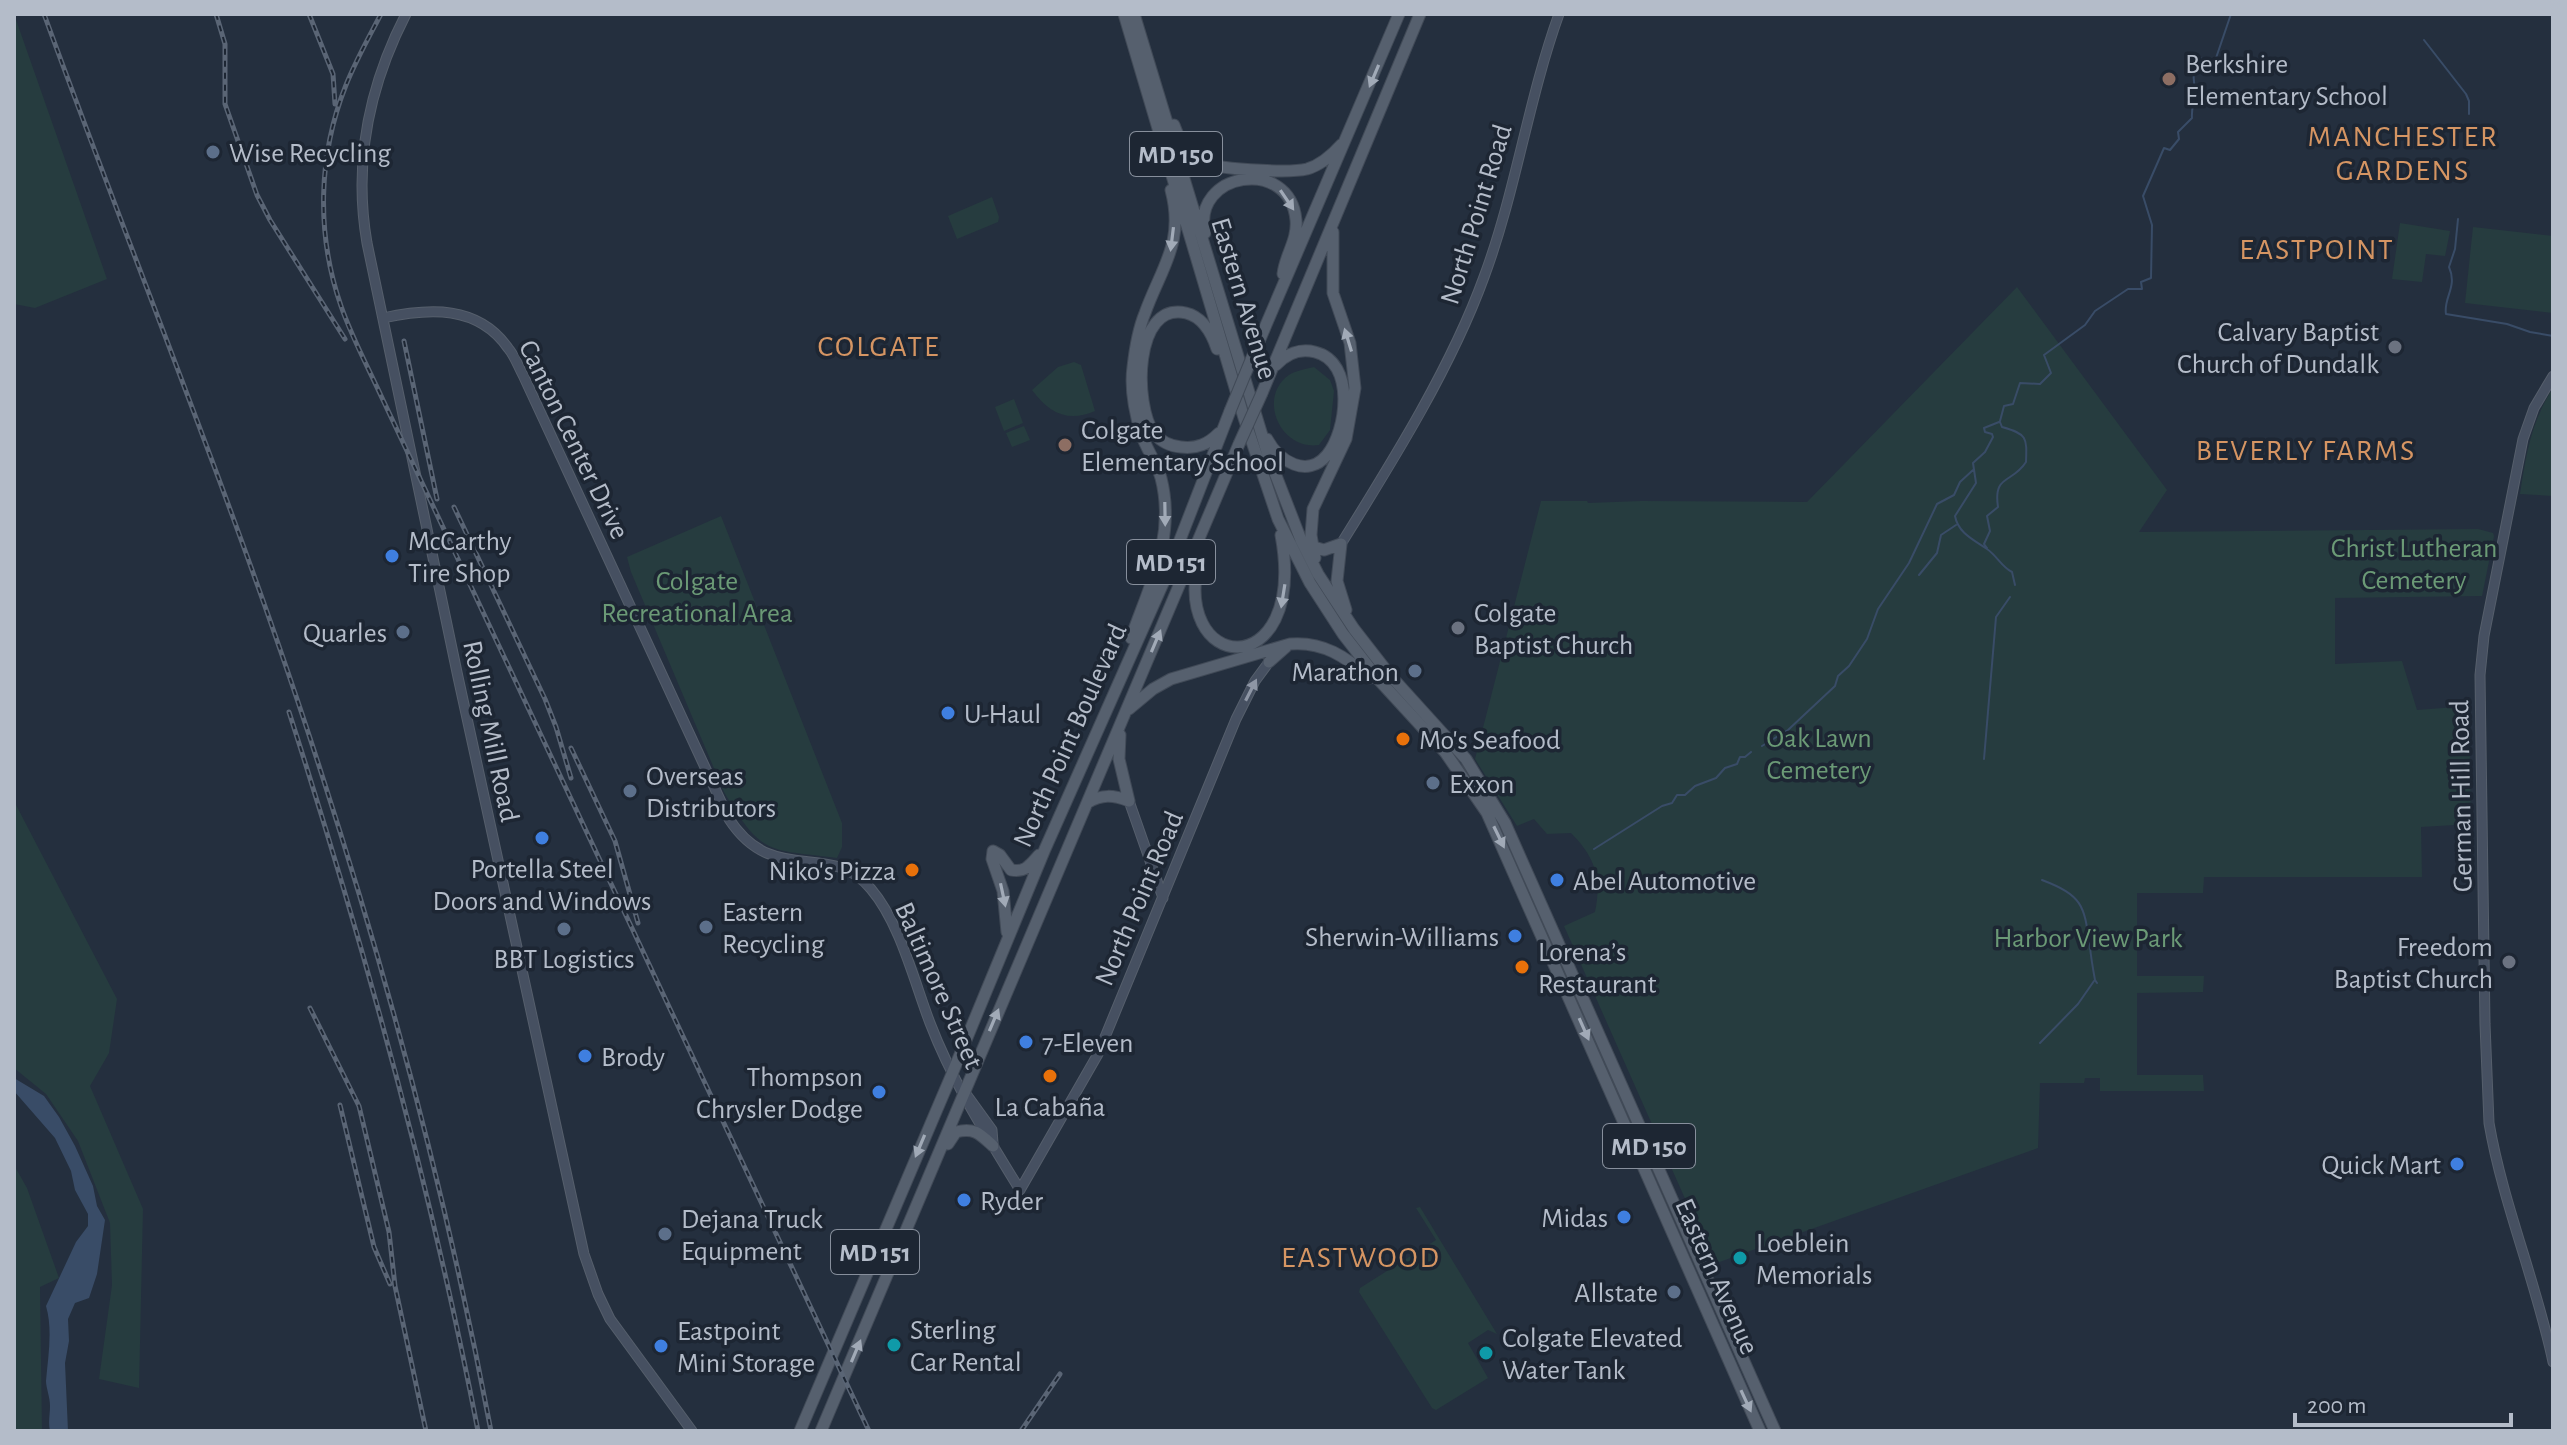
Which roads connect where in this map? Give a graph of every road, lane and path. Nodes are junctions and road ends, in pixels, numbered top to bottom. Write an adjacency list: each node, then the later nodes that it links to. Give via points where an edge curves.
1 (406, 14): 13 (street, Rolling Mill Road, via 376,85 362,158 363,218)
2 (1124, 14): 9 (main road, Eastern Avenue / MD 150)
3 (1134, 14): 7 (main road, Eastern Avenue / MD 150)
4 (1399, 14): 8 (main road, North Point Boulevard / MD 151, one-way to 8)
5 (1420, 14): 10 (main road, North Point Boulevard / MD 151)
6 (1559, 14): 21 (street, North Point Road, via 1484,278 1399,449)
7 (1154, 82): 8 (main road, via 1185,149 1209,165 1303,170 1334,153); 12 (main road, Eastern Avenue / MD 150)
8 (1348, 137): 11 (main road, North Point Boulevard / MD 151)
9 (1169, 162): 17 (main road, Eastern Avenue / MD 150); 28 (main road, one-way to 28, via 1174,233 1167,267 1143,316 1132,373 1141,432 1161,479 1165,539)
10 (1335, 218): 14 (main road, North Point Boulevard / MD 151); 22 (main road, one-way to 10, via 1316,496 1343,446 1354,403 1353,356 1333,293)
11 (1281, 291): 12 (main road, one-way to 11, via 1203,227 1205,211 1226,184 1247,178 1280,189 1295,212 1295,239); 16 (main road, North Point Boulevard / MD 151, bridge)
12 (1219, 294): 17 (main road, Eastern Avenue / MD 150)
13 (383, 318): 34 (street, Canton Center Drive, via 450,311 486,327 507,345 736,829 777,859); 44 (street, Rolling Mill Road, via 584,1254 610,1319)
14 (1270, 372): 17 (main road, via 1282,358 1299,351 1332,360 1344,388 1333,446 1314,465 1286,462); 18 (main road, North Point Boulevard / MD 151, bridge)
15 (2553, 376): 43 (street, German Hill Road, via 2523,439 2484,636 2479,715 2489,1123)
16 (1228, 415): 17 (main road, via 1209,442 1190,448 1171,446 1154,434 1144,404 1142,365 1149,331 1161,316 1186,313 1206,326); 28 (main road, North Point Boulevard / MD 151, via 1164,581)
17 (1250, 417): 19 (main road, Eastern Avenue / MD 150); 20 (main road, Eastern Avenue / MD 150)
18 (1216, 503): 19 (main road, one-way to 18, via 1285,563 1281,607 1259,640 1231,646 1207,632 1196,607 1198,561); 29 (main road, North Point Boulevard / MD 151, one-way to 18)
19 (1278, 519): 27 (main road, Eastern Avenue / MD 150, via 1325,608)
20 (1301, 540): 22 (main road); 23 (main road, Eastern Avenue / MD 150)
21 (1341, 544): 22 (main road); 24 (main road, via 1337,581)
22 (1313, 548): 23 (main road)
23 (1318, 574): 24 (main road, Eastern Avenue / MD 150)
24 (1354, 629): 32 (main road, Eastern Avenue / MD 150, via 1454,744)
25 (1290, 644): 26 (main road); 27 (main road, via 1313,644 1339,653); 29 (main road, via 1171,679)
26 (1269, 662): 35 (street, North Point Road, one-way to 26, via 1236,719)
27 (1393, 697): 32 (main road, Eastern Avenue / MD 150)
28 (1109, 704): 33 (main road, North Point Boulevard / MD 151)
29 (1124, 718): 30 (main road, via 1119,759); 31 (main road, North Point Boulevard / MD 151)
30 (1129, 801): 31 (main road, via 1105,796); 35 (street)
31 (1087, 803): 38 (main road, North Point Boulevard / MD 151, one-way to 31)
32 (1492, 810): 42 (main road, Eastern Avenue / MD 150)
33 (1045, 849): 36 (main road, North Point Boulevard / MD 151); 36 (main road, one-way to 36, via 1021,872 1011,870 993,851)
34 (840, 866): 37 (street, Baltimore Street, via 862,879 880,901)
35 (1163, 898): 41 (street, North Point Road, via 1098,1054)
36 (1007, 940): 37 (main road, North Point Boulevard / MD 151)
37 (952, 1074): 38 (street, Baltimore Street); 45 (main road, North Point Boulevard / MD 151, one-way to 45)
38 (964, 1092): 39 (street, Baltimore Street); 40 (main road, North Point Boulevard / MD 151)
39 (993, 1146): 40 (main road, via 974,1130 956,1132); 41 (street, Baltimore Street)
40 (931, 1172): 46 (main road, North Point Boulevard / MD 151, one-way to 40)
41 (1020, 1190)
42 (1716, 1316): 47 (main road, Eastern Avenue / MD 150, one-way to 47); 48 (main road, Eastern Avenue / MD 150)
43 (2553, 1362)
44 (692, 1431)
45 (800, 1431)
46 (821, 1431)
47 (1760, 1431)
48 (1775, 1431)

